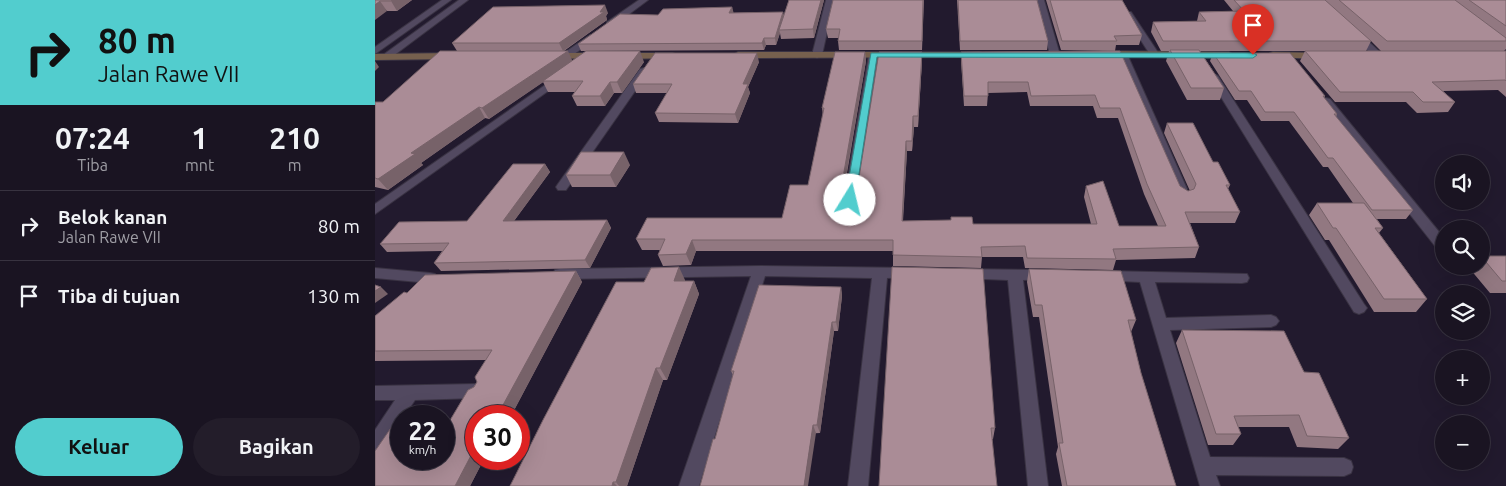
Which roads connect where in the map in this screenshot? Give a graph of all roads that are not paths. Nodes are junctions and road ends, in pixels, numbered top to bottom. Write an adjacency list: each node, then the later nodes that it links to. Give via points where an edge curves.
1 (447, 0): 8 (street)
2 (464, 0): 31 (street)
3 (644, 0): 15 (street)
4 (830, 0): 17 (street)
5 (1040, 0): 10 (street)
6 (1128, 14): 13 (street)
7 (1344, 25): 29 (street)
8 (375, 51)
9 (988, 54): 18 (main road)
10 (1055, 54)
11 (1093, 54): 12 (main road)
12 (1123, 54): 13 (main road); 35 (street)
13 (1154, 54): 14 (main road)
14 (1199, 54): 19 (main road); 55 (street)
15 (567, 55): 22 (main road); 23 (main road)
16 (731, 55): 17 (main road)
17 (817, 55): 18 (main road)
18 (874, 55): 36 (street)
19 (1239, 55)
20 (1259, 55): 26 (main road)
21 (462, 56): 31 (main road)
22 (539, 56)
23 (590, 56): 24 (main road); 37 (street)
24 (655, 56): 25 (main road); 34 (street)
25 (683, 56)
26 (1289, 56): 27 (main road); 32 (street)
27 (1329, 56)
28 (1359, 56): 29 (main road)
29 (1383, 56)
30 (375, 57): 31 (main road)
31 (386, 57)
32 (1301, 71)
33 (1320, 94): 38 (street)
34 (562, 187)
35 (1183, 196)
36 (850, 200)
37 (375, 210)
38 (1435, 237)
39 (759, 271): 40 (street); 42 (street); 64 (street)
40 (625, 272): 46 (street); 53 (street)
41 (375, 273): 50 (street)
42 (880, 273): 43 (street); 65 (street)
43 (919, 273)
44 (948, 274): 45 (street)
45 (1015, 274): 47 (street); 66 (street)
46 (547, 275)
47 (1062, 275)
48 (1090, 276): 49 (street)
49 (1146, 276): 52 (street); 57 (street)
50 (429, 278): 51 (street); 54 (street)
51 (449, 278)
52 (1242, 278)
53 (616, 289)
54 (417, 290)
55 (1359, 308)
56 (1271, 320): 57 (street)
57 (1160, 324): 62 (street)
58 (476, 390): 60 (street)
59 (375, 393): 60 (street)
60 (410, 394): 61 (street)
61 (375, 444)
62 (1205, 466): 63 (street); 67 (street)
63 (1344, 466)
64 (689, 486)
65 (858, 486)
66 (1038, 486)
67 (1210, 486)

